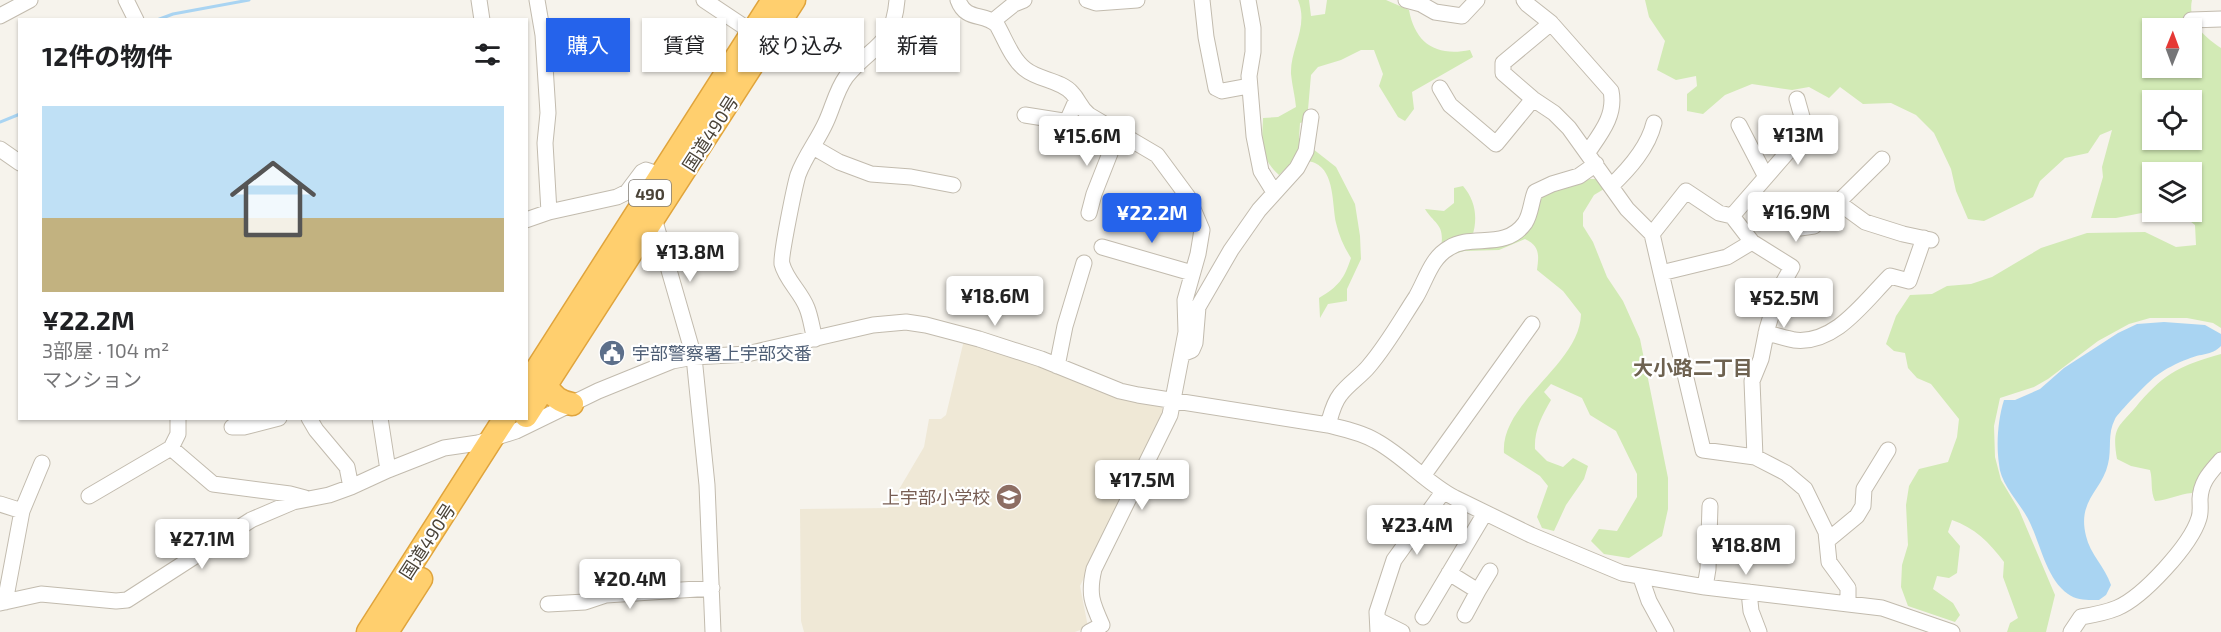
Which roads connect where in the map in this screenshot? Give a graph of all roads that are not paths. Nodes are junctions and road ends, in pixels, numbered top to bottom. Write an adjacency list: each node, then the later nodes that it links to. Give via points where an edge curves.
1 (30, 0): 18 (street)
2 (126, 0): 19 (street)
3 (478, 0): 20 (street)
4 (537, 0): 51 (street, via 548,113 545,143)
5 (704, 0): 26 (street)
6 (773, 0): 21 (highway, 国道490号 / 490)
7 (794, 0): 22 (highway, 国道490号 / 490)
8 (897, 0): 39 (street, via 890,32 839,86)
9 (958, 0): 25 (street, via 960,7 972,16)
10 (1024, 0): 25 (street)
11 (1087, 0): 12 (street)
12 (1137, 0)
13 (1248, 0): 29 (street, via 1253,28)
14 (1406, 0): 15 (street, via 1435,12 1462,16)
15 (1477, 0)
16 (1524, 0): 27 (street)
17 (1200, 1): 29 (street, via 1216,88 1222,91)
18 (0, 16)
19 (135, 18)
20 (482, 18)
21 (767, 18)
22 (778, 18)
23 (2221, 19): 24 (street)
24 (2202, 20)
25 (993, 21): 33 (street, via 1026,70 1065,88)
26 (738, 22)
27 (1551, 23): 31 (street, via 1503,63 1503,73); 41 (street, via 1611,91 1610,118)
28 (738, 72): 45 (highway, 国道490号 / 490)
29 (1249, 87): 48 (street, via 1261,171)
30 (1440, 88): 31 (street, via 1450,105 1496,144)
31 (1533, 99): 41 (street, via 1554,113)
32 (1797, 99): 44 (street, via 1806,131)
33 (1076, 101): 34 (street, via 1068,120); 38 (street, via 1089,115)
34 (1025, 115)
35 (1311, 117): 48 (street, via 1306,150 1297,168)
36 (1654, 123): 47 (street, via 1643,148)
37 (1739, 124): 44 (street)
38 (1118, 133): 52 (street); 60 (street, via 1157,155 1188,197 1202,230)
39 (813, 147): 46 (street, via 838,162 871,174); 64 (street, via 798,174 782,264 807,307)
40 (0, 148): 43 (street)
41 (1592, 158): 47 (street); 78 (street, via 1580,176 1535,192 1526,222 1517,231 1493,241 1458,244 1436,258 1391,336 1340,395)
42 (1882, 159): 50 (street)
43 (18, 162)
44 (1766, 177): 49 (street)
45 (670, 178): 51 (street, via 646,170 622,195); 54 (highway, 国道490号 / 490); 68 (highway, 国道490号 / 490)
46 (953, 185)
47 (1611, 186): 56 (street)
48 (1274, 192): 65 (street, via 1245,228 1202,297 1195,343 1192,350)
49 (1752, 194): 50 (street, via 1800,228 1814,226); 53 (street)
50 (1839, 203): 63 (street, via 1865,222 1927,239 1909,281 1890,276 1837,329 1820,338 1795,340)
51 (549, 212): 55 (street)
52 (1089, 213)
53 (1732, 216): 56 (street, via 1719,213 1686,191); 57 (street)
54 (654, 218): 66 (street); 68 (highway, 国道490号 / 490)
55 (528, 219)
56 (1652, 234): 61 (street)
57 (1752, 242): 61 (street, via 1727,257); 63 (street, via 1792,267 1779,290)
58 (1102, 247): 60 (street)
59 (1084, 263): 67 (street)
60 (1192, 273): 65 (street, via 1185,300)
61 (1661, 273): 83 (street, via 1703,450)
62 (1532, 324): 87 (street)
63 (1767, 333): 83 (street, via 1752,381)
64 (815, 339): 66 (street, via 747,354); 67 (street, via 873,325 906,322 949,330)
65 (1182, 354): 69 (street)
66 (694, 357): 71 (street, via 672,361); 101 (street, via 707,484)
67 (1057, 366): 69 (street, via 1120,391)
68 (537, 386): 70 (highway, 国道490号 / 490); 71 (highway)
69 (1172, 401): 78 (street); 114 (street, via 1170,415 1094,569 1092,602 1102,625)
70 (528, 403)
71 (572, 404): 72 (street)
72 (528, 418)
73 (178, 420): 81 (street, via 178,434)
74 (271, 420): 79 (street)
75 (310, 420): 88 (street, via 347,467)
76 (380, 420): 86 (street)
77 (518, 421): 80 (highway, 国道490号 / 490); 112 (highway, 国道490号 / 490)
78 (1328, 425): 87 (street, via 1376,441)
79 (232, 427)
80 (492, 440): 86 (street, via 444,448); 111 (highway, 国道490号 / 490)
81 (171, 448): 90 (street); 91 (street, via 213,484)
82 (1888, 450): 96 (street, via 1864,489 1863,506 1857,516)
83 (1755, 457): 96 (street, via 1786,473 1805,489)
84 (2221, 460): 120 (street, via 2204,479 2200,517 2177,556 2147,587 2119,608 2081,617)
85 (42, 463): 94 (street)
86 (388, 470): 88 (street)
87 (1423, 477): 89 (street)
88 (351, 487): 91 (street)
89 (1443, 492): 95 (street); 110 (street, via 1394,560 1380,599)
90 (89, 496)
91 (308, 499): 104 (street, via 251,520 127,600 41,594)
92 (0, 504): 94 (street)
93 (1710, 506): 100 (street)
94 (22, 511): 104 (street)
95 (1485, 513): 98 (street); 99 (street, via 1600,565)
96 (1828, 540): 106 (street, via 1829,562 1848,588)
97 (1490, 571): 102 (street)
98 (1449, 573): 102 (street); 108 (street)
99 (1641, 578): 100 (street); 116 (street)
100 (1705, 587): 103 (street)
101 (712, 588): 105 (street, via 606,595 585,602); 113 (street)
102 (1478, 591): 107 (street)
103 (1749, 592): 106 (street); 117 (street)
104 (2, 602)
105 (548, 604)
106 (1848, 604): 109 (street, via 1882,608)
107 (1465, 615)
108 (1423, 617)
109 (1913, 618): 118 (street); 119 (street)
110 (1378, 626): 115 (street)
111 (368, 632)
112 (387, 632)
113 (713, 632)
114 (1089, 632)
115 (1402, 632)
116 (1666, 632)
117 (1759, 632)
118 (1904, 632)
119 (1952, 632)
120 (2071, 632)

